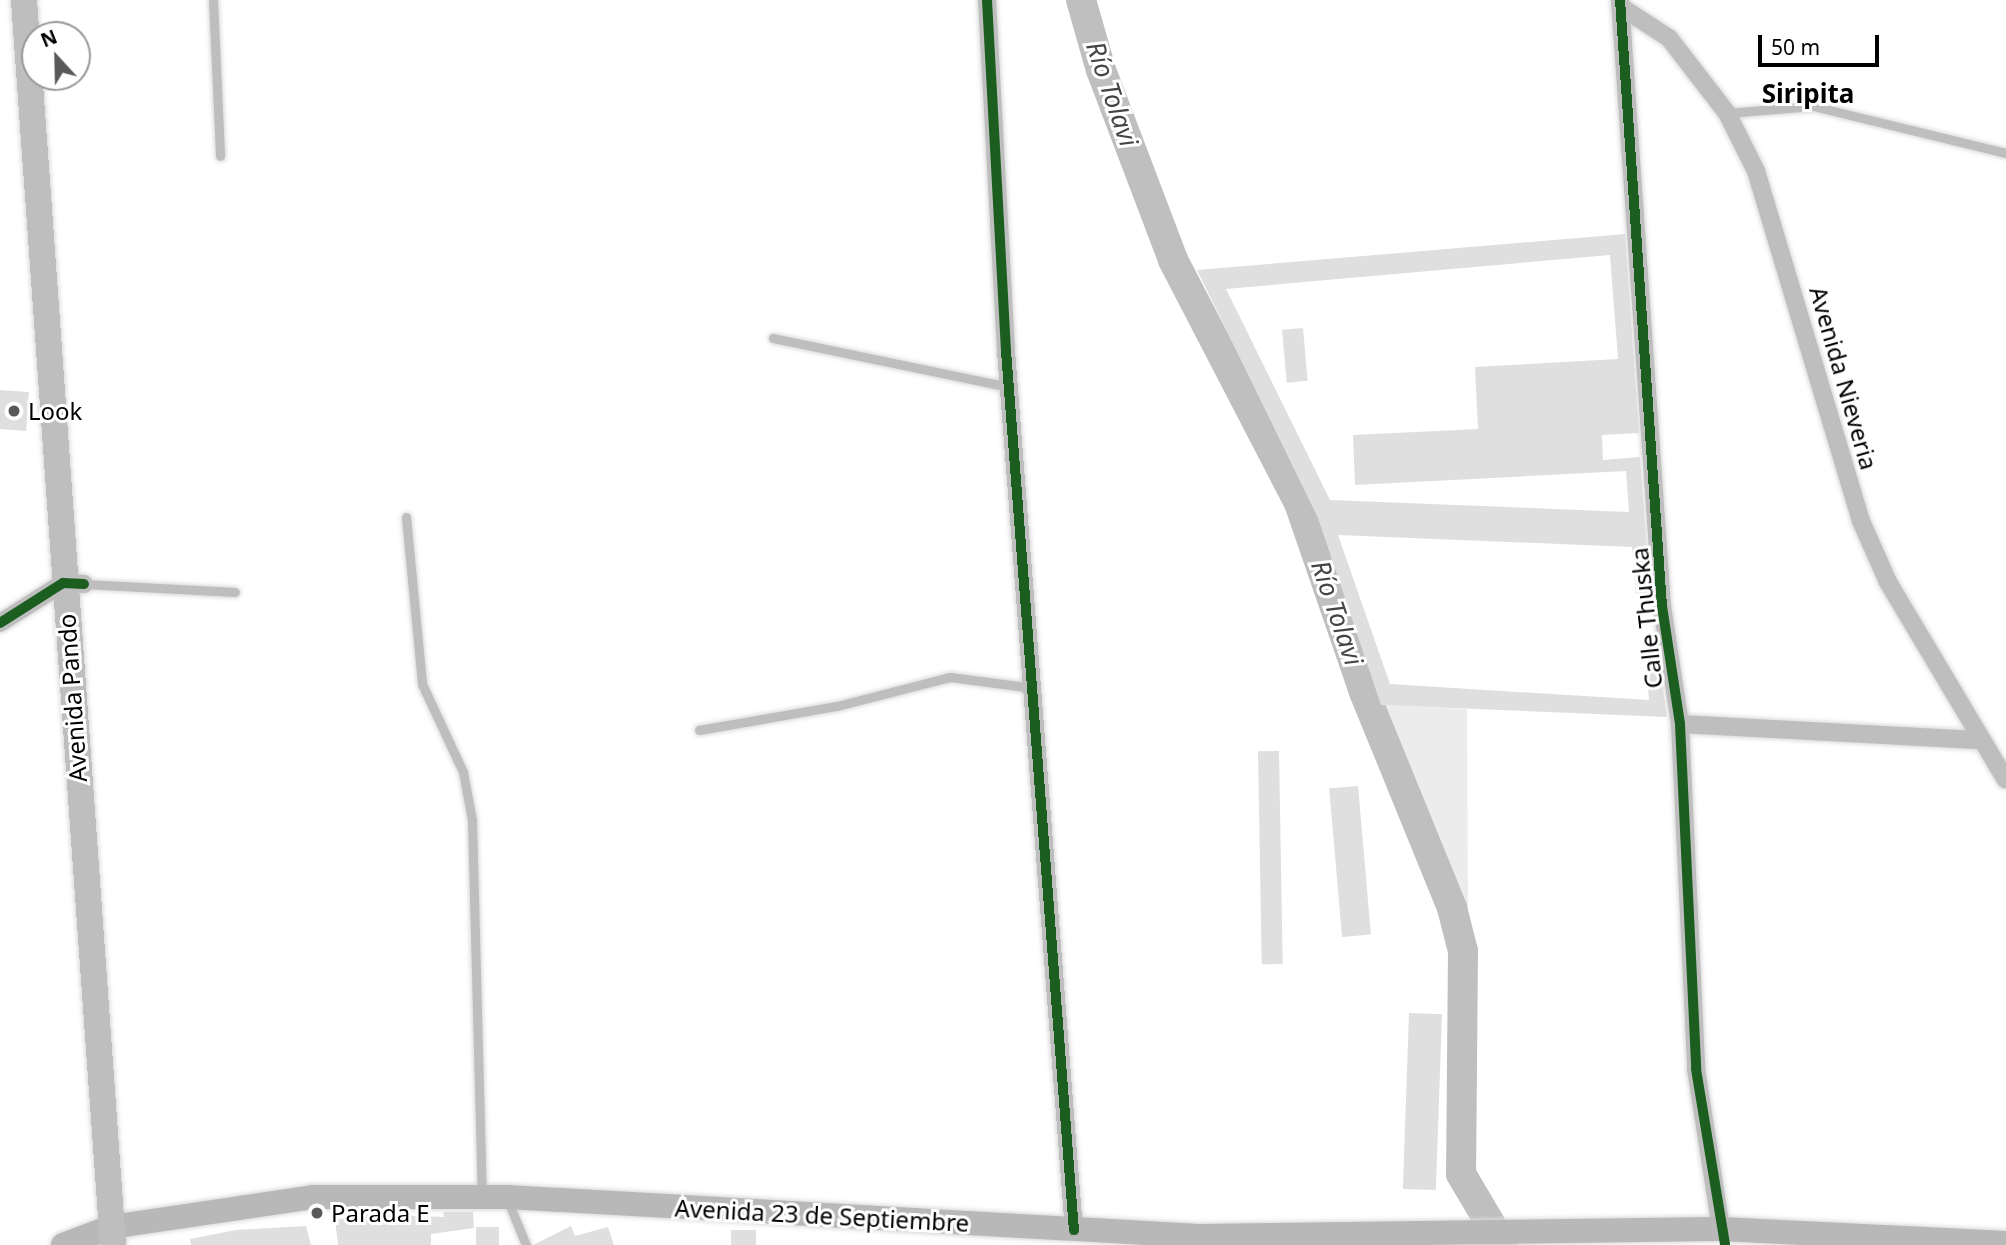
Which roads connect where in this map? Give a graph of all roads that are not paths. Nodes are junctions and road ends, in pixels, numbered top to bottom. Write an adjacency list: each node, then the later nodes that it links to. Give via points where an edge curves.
1 (24, 0): 11 (main road, Avenida Pando)
2 (213, 0): 7 (lane)
3 (987, 0): 9 (street)
4 (1621, 4): 5 (street, Avenida Nieveria, via 1669,38); 15 (street, Calle Thuska, via 1662,606)
5 (1727, 113): 6 (lane, via 1813,106); 17 (street, Avenida Nieveria, via 1756,171 1784,255 1819,398 1861,521)
6 (2006, 153)
7 (220, 156)
8 (773, 338): 9 (lane)
9 (1009, 387): 14 (street)
10 (406, 517): 19 (lane, via 422,684 463,772 472,820)
11 (74, 584): 12 (lane); 13 (street); 22 (main road, Avenida Pando)
12 (235, 592)
13 (0, 623)
14 (1032, 688): 16 (lane, via 950,677 837,706); 21 (street)
15 (1680, 724): 17 (street); 23 (street, Calle Thuska, via 1696,1069)
16 (699, 730)
17 (1977, 740): 18 (street, Avenida Nieveria)
18 (2006, 780)
19 (482, 1196): 20 (main road, Avenida 23 de Septiembre); 22 (main road, Avenida 23 de Septiembre, via 313,1197)
20 (507, 1197): 21 (main road, Avenida 23 de Septiembre); 27 (lane)
21 (1074, 1230): 24 (main road, Avenida 23 de Septiembre)
22 (112, 1236): 26 (main road, Avenida 23 de Septiembre)
23 (1723, 1237): 24 (main road, Avenida 23 de Septiembre, via 1485,1233); 25 (main road, Avenida 23 de Septiembre)
24 (1198, 1240)
25 (2006, 1243)
26 (63, 1245)
27 (526, 1245)

